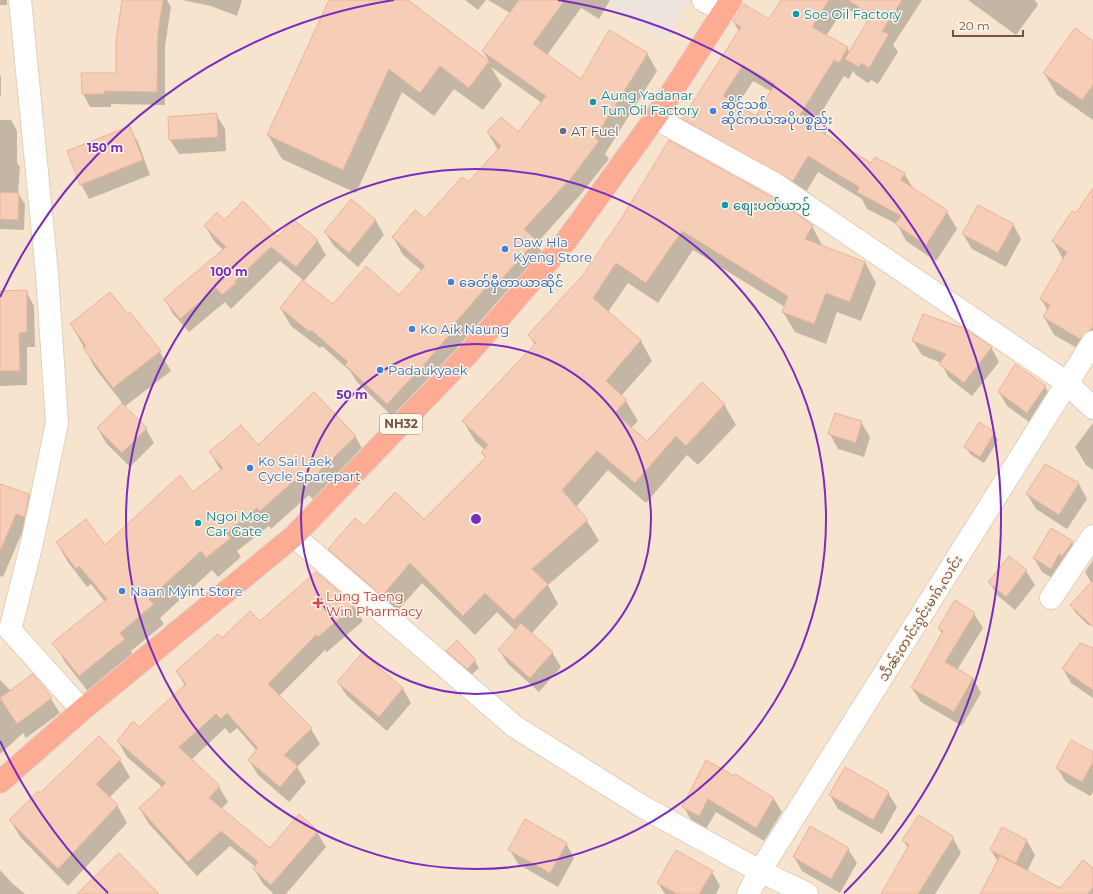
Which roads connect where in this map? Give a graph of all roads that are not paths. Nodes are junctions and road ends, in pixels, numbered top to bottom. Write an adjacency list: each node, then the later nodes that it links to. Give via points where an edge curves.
1 (20, 0): 11 (street, via 47,274 57,423 32,543)
2 (703, 0): 3 (street)
3 (727, 6): 4 (highway, NH32)
4 (655, 118): 6 (street, via 775,184); 8 (highway, NH32, via 556,253 468,354)
5 (1093, 342): 6 (street, သဵၼ်ႈတၢင်းၵွင်းမၢၵ်ႇလၢင်း)
6 (1067, 383): 7 (street); 14 (street, သဵၼ်ႈတၢင်းၵွင်းမၢၵ်ႇလၢင်း)
7 (1093, 408)
8 (294, 536): 12 (highway, NH32); 14 (street, via 514,726 643,807)
9 (1093, 536): 10 (street)
10 (1051, 598)
11 (5, 629): 12 (street)
12 (82, 710): 13 (highway, NH32)
13 (0, 782)
14 (760, 871): 15 (street, သဵၼ်ႈတၢင်းၵွင်းမၢၵ်ႇလၢင်း); 16 (street)
15 (748, 894)
16 (807, 894)

